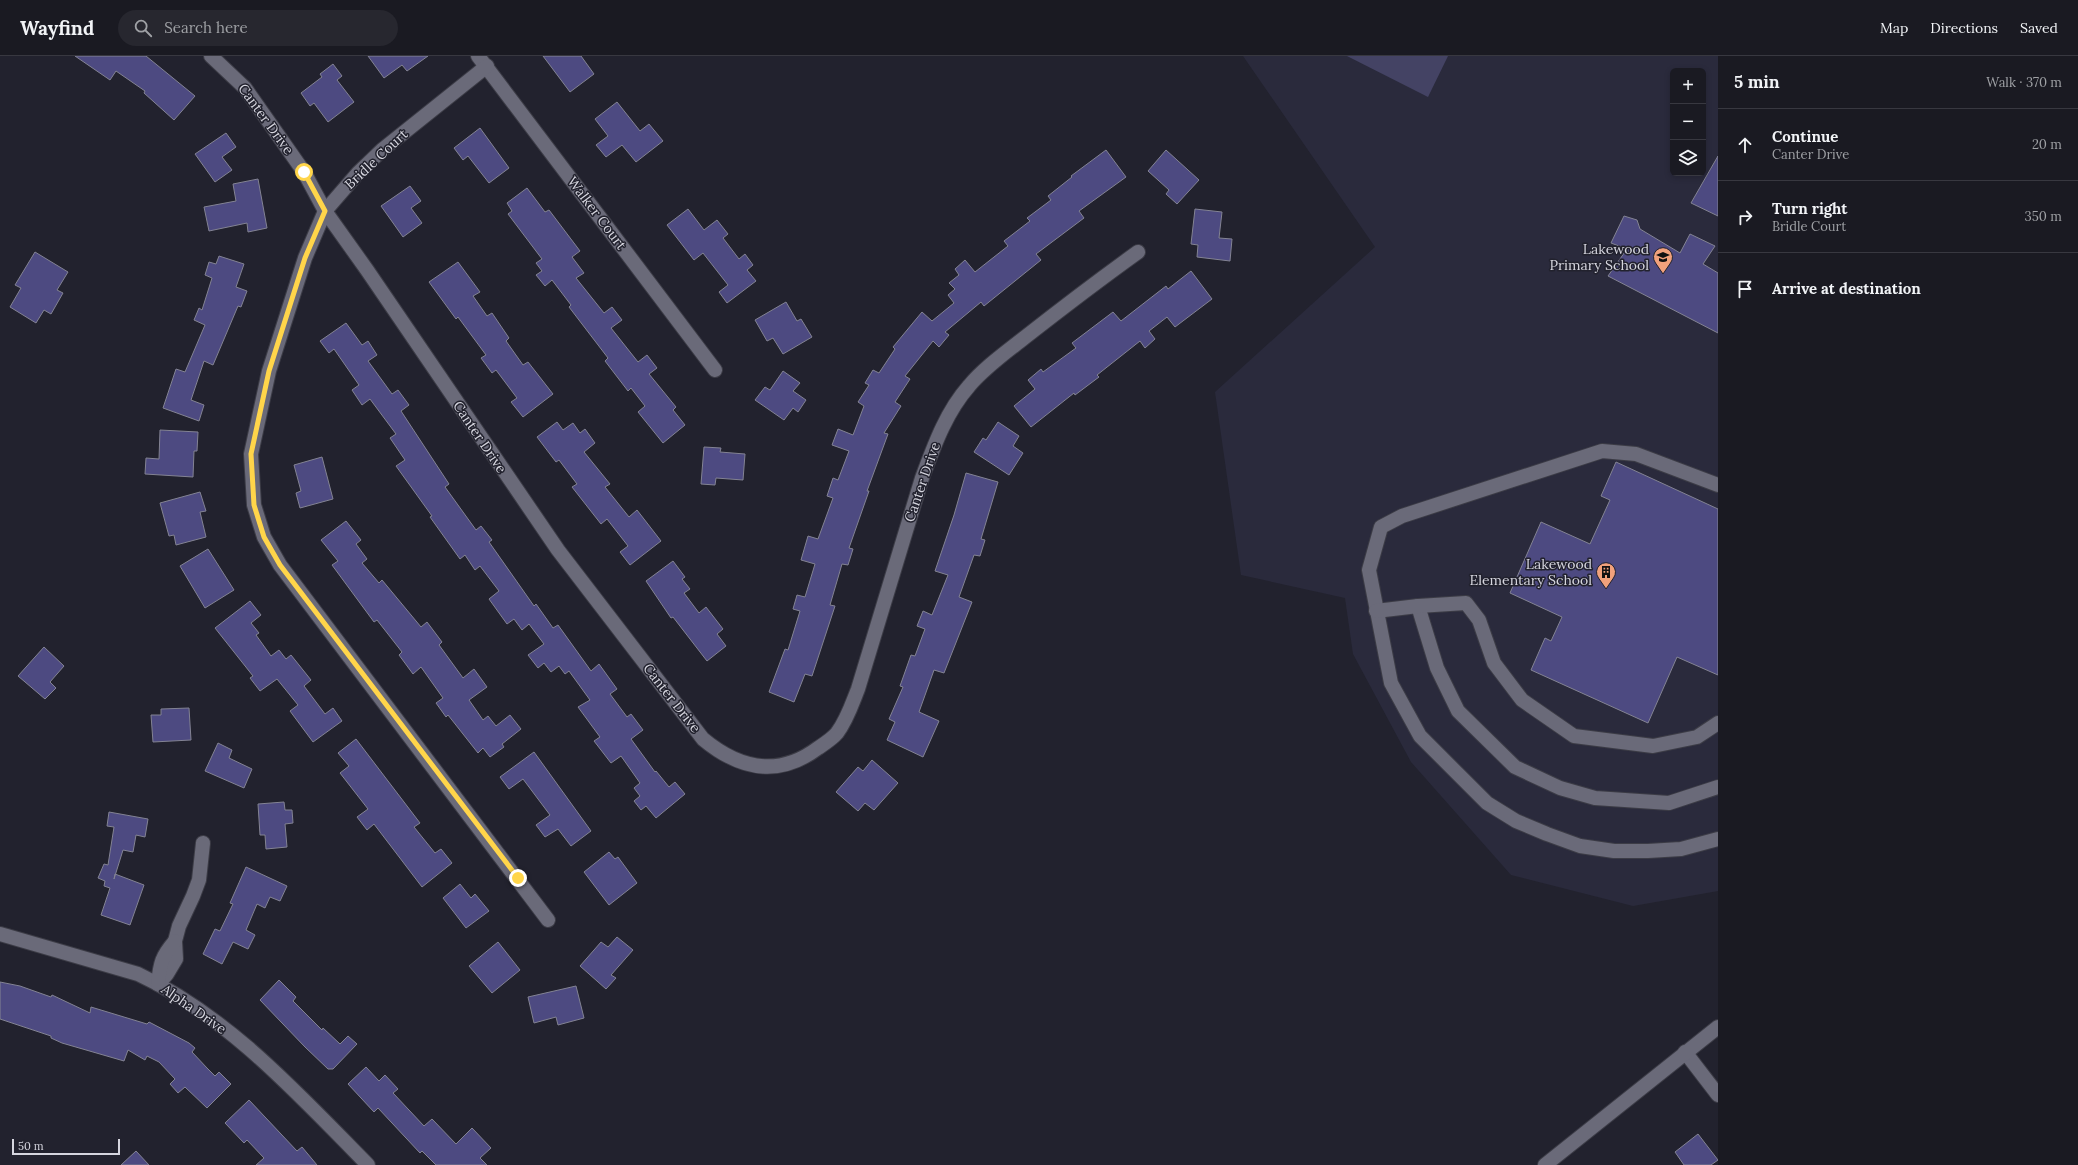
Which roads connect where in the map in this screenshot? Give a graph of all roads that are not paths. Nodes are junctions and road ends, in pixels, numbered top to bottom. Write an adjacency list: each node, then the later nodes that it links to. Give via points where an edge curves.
1 (211, 56): 3 (street, Canter Drive, via 246,88 304,172)
2 (483, 61): 3 (street, Bridle Court, via 382,150); 5 (street, Walker Court)
3 (325, 211): 4 (street, Canter Drive, via 558,550 703,739 730,759 746,764 779,766 809,755 836,735 845,721 858,689 932,452 949,415 969,386 1073,299); 13 (street, Bridle Court, via 305,258 269,371 251,454 254,505 264,537 280,565)
4 (1138, 252)
5 (715, 370)
6 (1718, 485): 8 (street, via 1636,454 1602,451 1402,516 1381,527 1368,570)
7 (1418, 606): 8 (street); 9 (street, via 1466,603 1479,620 1494,663 1522,700 1574,736 1653,746 1697,737); 10 (street, via 1437,668 1458,711 1515,767 1560,788 1595,798 1669,803)
8 (1376, 611): 11 (street, via 1391,683 1420,736 1487,803 1516,821 1580,846 1614,851 1648,851 1681,849)
9 (1718, 723)
10 (1718, 787)
11 (1718, 839)
12 (203, 843): 15 (street, via 194,896 179,926 175,941 176,959 168,974)
13 (548, 920)
14 (0, 934): 15 (street, Alpha Drive, via 138,974)
15 (158, 984): 19 (street, Alpha Drive, via 204,1012 282,1078)
16 (1718, 1027): 17 (street)
17 (1685, 1052): 18 (street); 20 (street)
18 (1718, 1095)
19 (368, 1165)
20 (1545, 1165)

